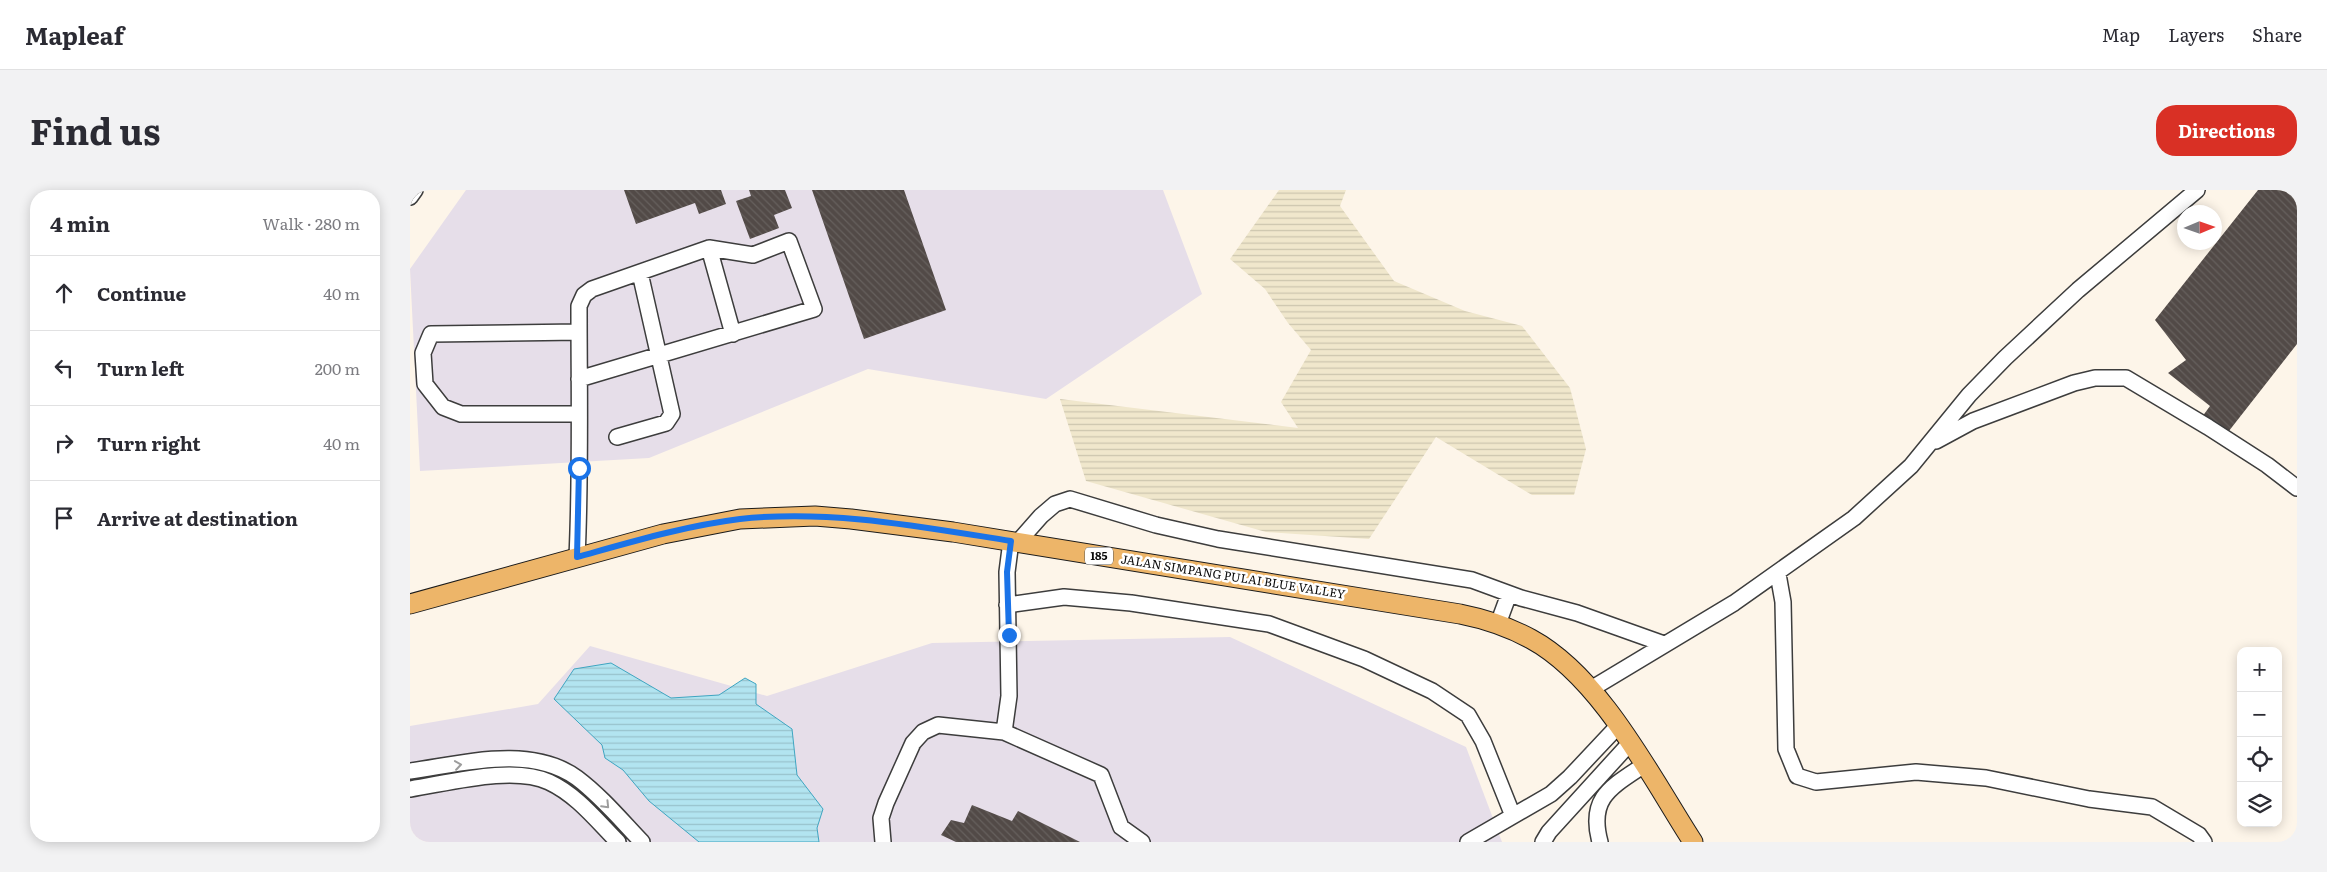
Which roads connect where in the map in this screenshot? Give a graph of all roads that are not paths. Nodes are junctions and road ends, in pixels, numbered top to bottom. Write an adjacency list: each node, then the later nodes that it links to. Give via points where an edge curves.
1 (415, 190): 3 (street)
2 (2197, 190): 12 (street, via 2078,290 2012,352 1969,395)
3 (410, 198)
4 (709, 248): 5 (street); 7 (street); 7 (street, via 753,255 789,241 814,309)
5 (640, 273): 6 (street, via 592,289 584,296 579,306); 8 (street)
6 (579, 332): 9 (street); 10 (street, via 431,334 423,353 425,384 443,407 461,414)
7 (733, 334): 8 (street)
8 (660, 355): 9 (street); 11 (street, via 672,414 666,423)
9 (579, 379): 10 (street)
10 (579, 414): 15 (street)
11 (617, 437)
12 (1931, 444): 13 (street, via 1973,421 2074,383 2095,378 2126,378 2208,427); 16 (street, via 1912,466 1854,518)
13 (2297, 488)
14 (1014, 542): 15 (main road, JALAN SIMPANG PULAI BLUE VALLEY / 185, via 851,518 778,516 706,525); 17 (street, via 1055,504 1070,499 1156,525 1218,539 1472,580); 19 (street, via 1007,572); 20 (main road, JALAN SIMPANG PULAI BLUE VALLEY / 185, via 1460,614)
15 (577, 557): 18 (main road, JALAN SIMPANG PULAI BLUE VALLEY / 185)
16 (1778, 574): 21 (street); 43 (street, via 1783,602 1786,749 1797,776 1816,782 1916,772 1986,778 2088,799 2152,807 2199,835)
17 (1509, 594): 20 (street); 21 (street, via 1577,613)
18 (410, 604)
19 (1007, 605): 24 (street, via 1010,664); 34 (street, via 1064,597 1131,602 1269,624 1364,659 1432,691 1468,715 1483,741)
20 (1498, 624): 22 (main road, JALAN SIMPANG PULAI BLUE VALLEY / 185, via 1554,654)
21 (1664, 644): 22 (street)
22 (1590, 689): 23 (main road, JALAN SIMPANG PULAI BLUE VALLEY / 185)
23 (1618, 726): 25 (main road, JALAN SIMPANG PULAI BLUE VALLEY / 185); 27 (street)
24 (1004, 732): 37 (street, via 938,725 923,732 913,743 886,803 881,818); 38 (street, via 1101,774 1121,827)
25 (1630, 743): 28 (main road, JALAN SIMPANG PULAI BLUE VALLEY / 185); 31 (street)
26 (538, 761): 29 (street, one-way to 26, via 481,761); 30 (street); 36 (street, one-way to 36, via 575,777 592,790)
27 (1583, 764): 31 (street); 34 (street, via 1551,794)
28 (1644, 765): 33 (street); 42 (main road, JALAN SIMPANG PULAI BLUE VALLEY / 185)
29 (410, 771)
30 (534, 776): 32 (street, via 482,778); 35 (street, via 579,802)
31 (1597, 779): 33 (street); 40 (street)
32 (410, 789)
33 (1608, 790): 41 (street, via 1596,813)
34 (1513, 816): 39 (street)
35 (618, 842)
36 (642, 842)
37 (883, 842)
38 (1142, 842)
39 (1468, 842)
40 (1543, 842)
41 (1600, 842)
42 (1693, 842)
43 (2204, 842)

